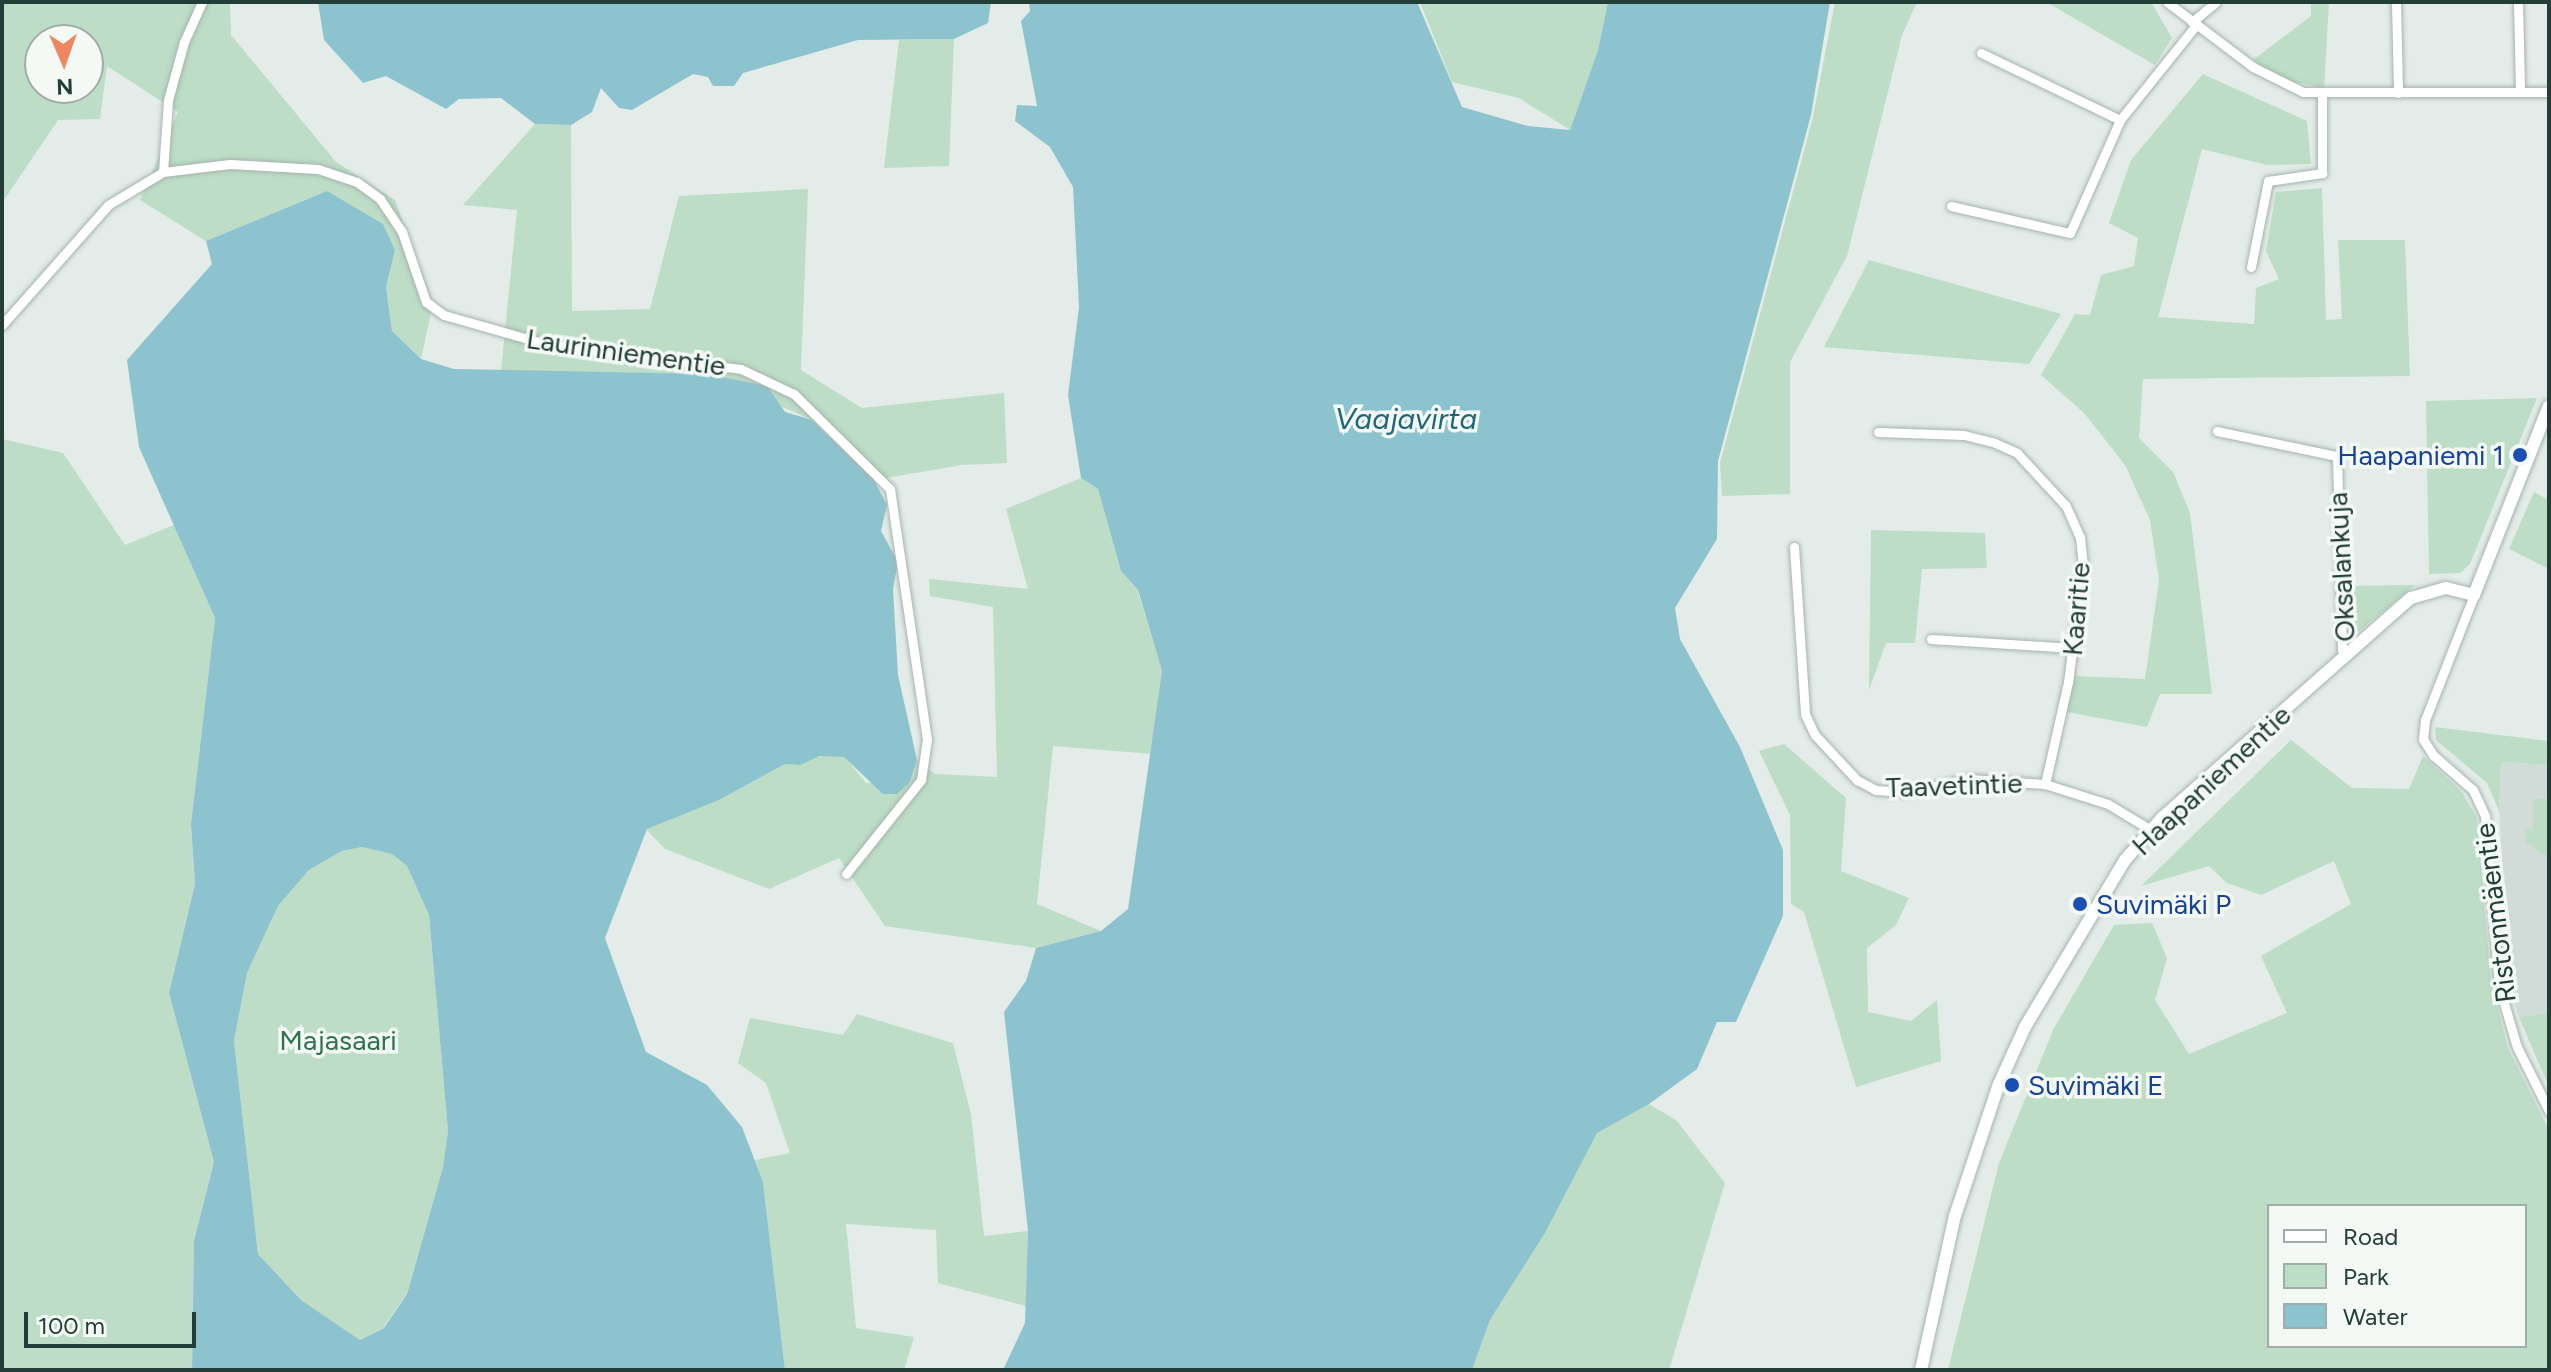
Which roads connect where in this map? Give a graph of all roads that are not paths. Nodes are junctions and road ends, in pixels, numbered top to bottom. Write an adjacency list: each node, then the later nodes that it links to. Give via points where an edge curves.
1 (202, 2): 13 (street, via 168,100)
2 (2167, 2): 6 (street)
3 (2216, 2): 6 (street)
4 (2396, 2): 10 (street)
5 (2518, 2): 8 (street)
6 (2194, 24): 11 (street, via 2281,85); 12 (street)
7 (1981, 53): 12 (street)
8 (2520, 92): 9 (street); 10 (street)
9 (2549, 92)
10 (2398, 93): 11 (street)
11 (2322, 95): 15 (street, via 2322,173 2268,181)
12 (2120, 120): 14 (street, via 2070,233)
13 (163, 172): 16 (street, Laurinniementie, via 108,205); 27 (street, Laurinniementie, via 230,164 283,166 318,169 357,182 391,212 426,302 444,315 549,345 741,369 802,400 873,468 893,499 928,757 921,780)
14 (1951, 206)
15 (2251, 267)
16 (2, 325)
17 (2549, 406): 21 (street)
18 (2217, 431): 24 (street, Oksalankuja, via 2337,456)
19 (1878, 432): 23 (street, Kaaritie, via 1964,435 1995,443 2017,453 2048,481 2080,537 2083,564)
20 (1794, 547): 25 (street, Taavetintie, via 1805,714 1815,735 1857,780 1876,790 1905,792 1969,779)
21 (2474, 595): 24 (street, Haapaniementie, via 2446,588 2422,593); 28 (street, Ristonmäentie, via 2429,708 2423,739 2433,755 2473,790 2485,816 2499,986 2517,1047)
22 (1931, 639): 23 (street)
23 (2073, 648): 25 (street, Kaaritie)
24 (2346, 656): 26 (street, Haapaniementie)
25 (2045, 784): 26 (street, Taavetintie, via 2108,804)
26 (2151, 830): 29 (street, Haapaniementie, via 2099,902 2025,1027 1999,1084 1955,1216)
27 (846, 874)
28 (2549, 1111)
29 (1921, 1370)

